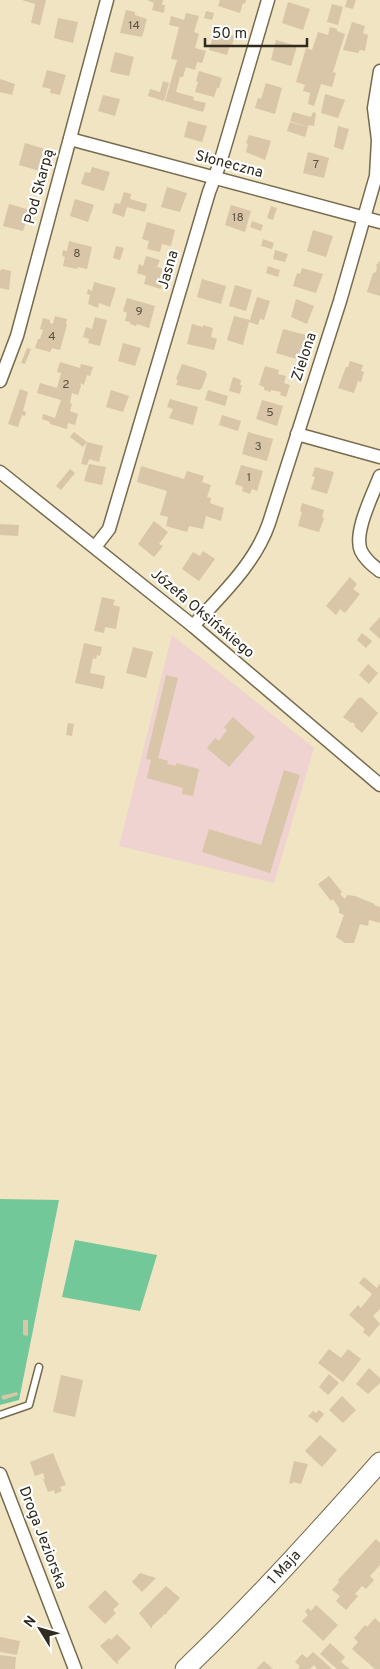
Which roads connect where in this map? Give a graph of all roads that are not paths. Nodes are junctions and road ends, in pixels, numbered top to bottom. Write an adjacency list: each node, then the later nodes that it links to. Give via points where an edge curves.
1 (107, 0): 4 (street, Pod Skarpą)
2 (268, 0): 5 (street, Jasna)
3 (380, 72): 6 (street, Zielona, via 374,108 378,140 376,176)
4 (70, 139): 5 (street, Słoneczna); 8 (street, Pod Skarpą, via 17,336)
5 (213, 178): 6 (street, Słoneczna); 13 (street, Jasna, via 109,529)
6 (363, 217): 7 (street, Słoneczna); 9 (street, Zielona)
7 (380, 222)
8 (0, 381)
9 (297, 434): 10 (street); 15 (street, Zielona, via 263,539 247,565)
10 (380, 457)
11 (0, 472): 13 (street, Józefa Oksińskiego)
12 (380, 476): 14 (street, via 359,536 360,550)
13 (95, 547): 15 (street, Józefa Oksińskiego)
14 (380, 572)
15 (193, 626): 16 (street, Józefa Oksińskiego)
16 (380, 785)
17 (39, 1367): 18 (lane, via 29,1405)
18 (0, 1415)
19 (380, 1462): 21 (main road, 1 Maja)
20 (0, 1474): 22 (street, Droga Jeziorska)
21 (193, 1667)
22 (75, 1669)

